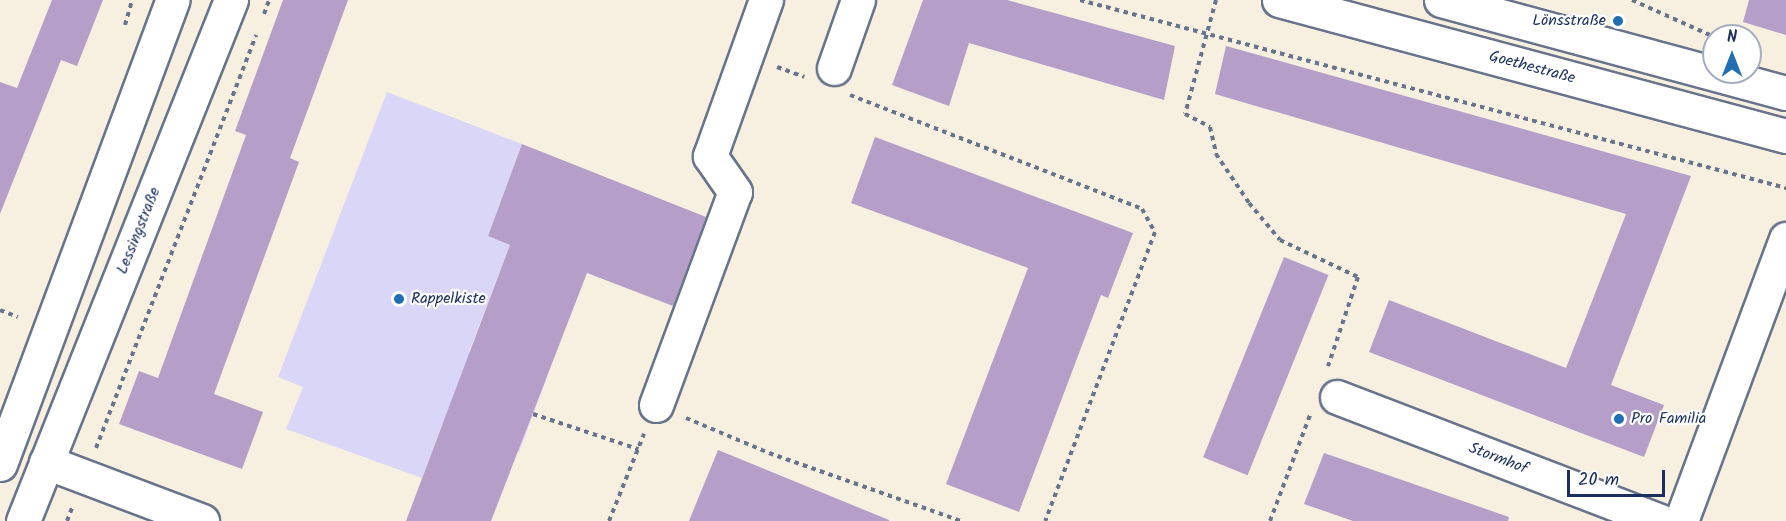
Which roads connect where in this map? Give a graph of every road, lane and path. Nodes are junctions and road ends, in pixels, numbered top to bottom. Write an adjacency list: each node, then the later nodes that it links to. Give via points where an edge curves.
1 (173, 0): 25 (street)
2 (231, 0): 26 (street, Lessingstraße)
3 (269, 0): 27 (path)
4 (766, 0): 13 (street)
5 (858, 0): 14 (street)
6 (1080, 0): 12 (path)
7 (1216, 0): 12 (path)
8 (1279, 0): 16 (street, Goethestraße)
9 (1441, 0): 15 (street)
10 (1632, 0): 11 (path)
11 (1702, 31)
12 (1207, 33): 17 (path); 21 (path, via 1185,114 1210,127 1216,154 1280,240 1358,277)
13 (746, 54): 14 (path); 22 (street, via 710,156 735,192)
14 (830, 80): 33 (path, via 1142,209 1155,232)
15 (1786, 93)
16 (1786, 136)
17 (1786, 188)
18 (1786, 239): 36 (street)
19 (0, 310): 20 (path)
20 (18, 317)
21 (1325, 393): 34 (path); 35 (street, Stormhof)
22 (656, 405): 24 (path); 32 (path, via 769,453)
23 (532, 414): 24 (path)
24 (638, 449): 31 (path)
25 (2, 452)
26 (45, 462): 27 (street); 28 (street, Lessingstraße)
27 (84, 477): 29 (path); 30 (street)
28 (23, 521)
29 (67, 521)
30 (202, 521)
31 (609, 521)
32 (961, 521)
33 (1045, 521)
34 (1270, 521)
35 (1660, 521)
36 (1681, 521)

